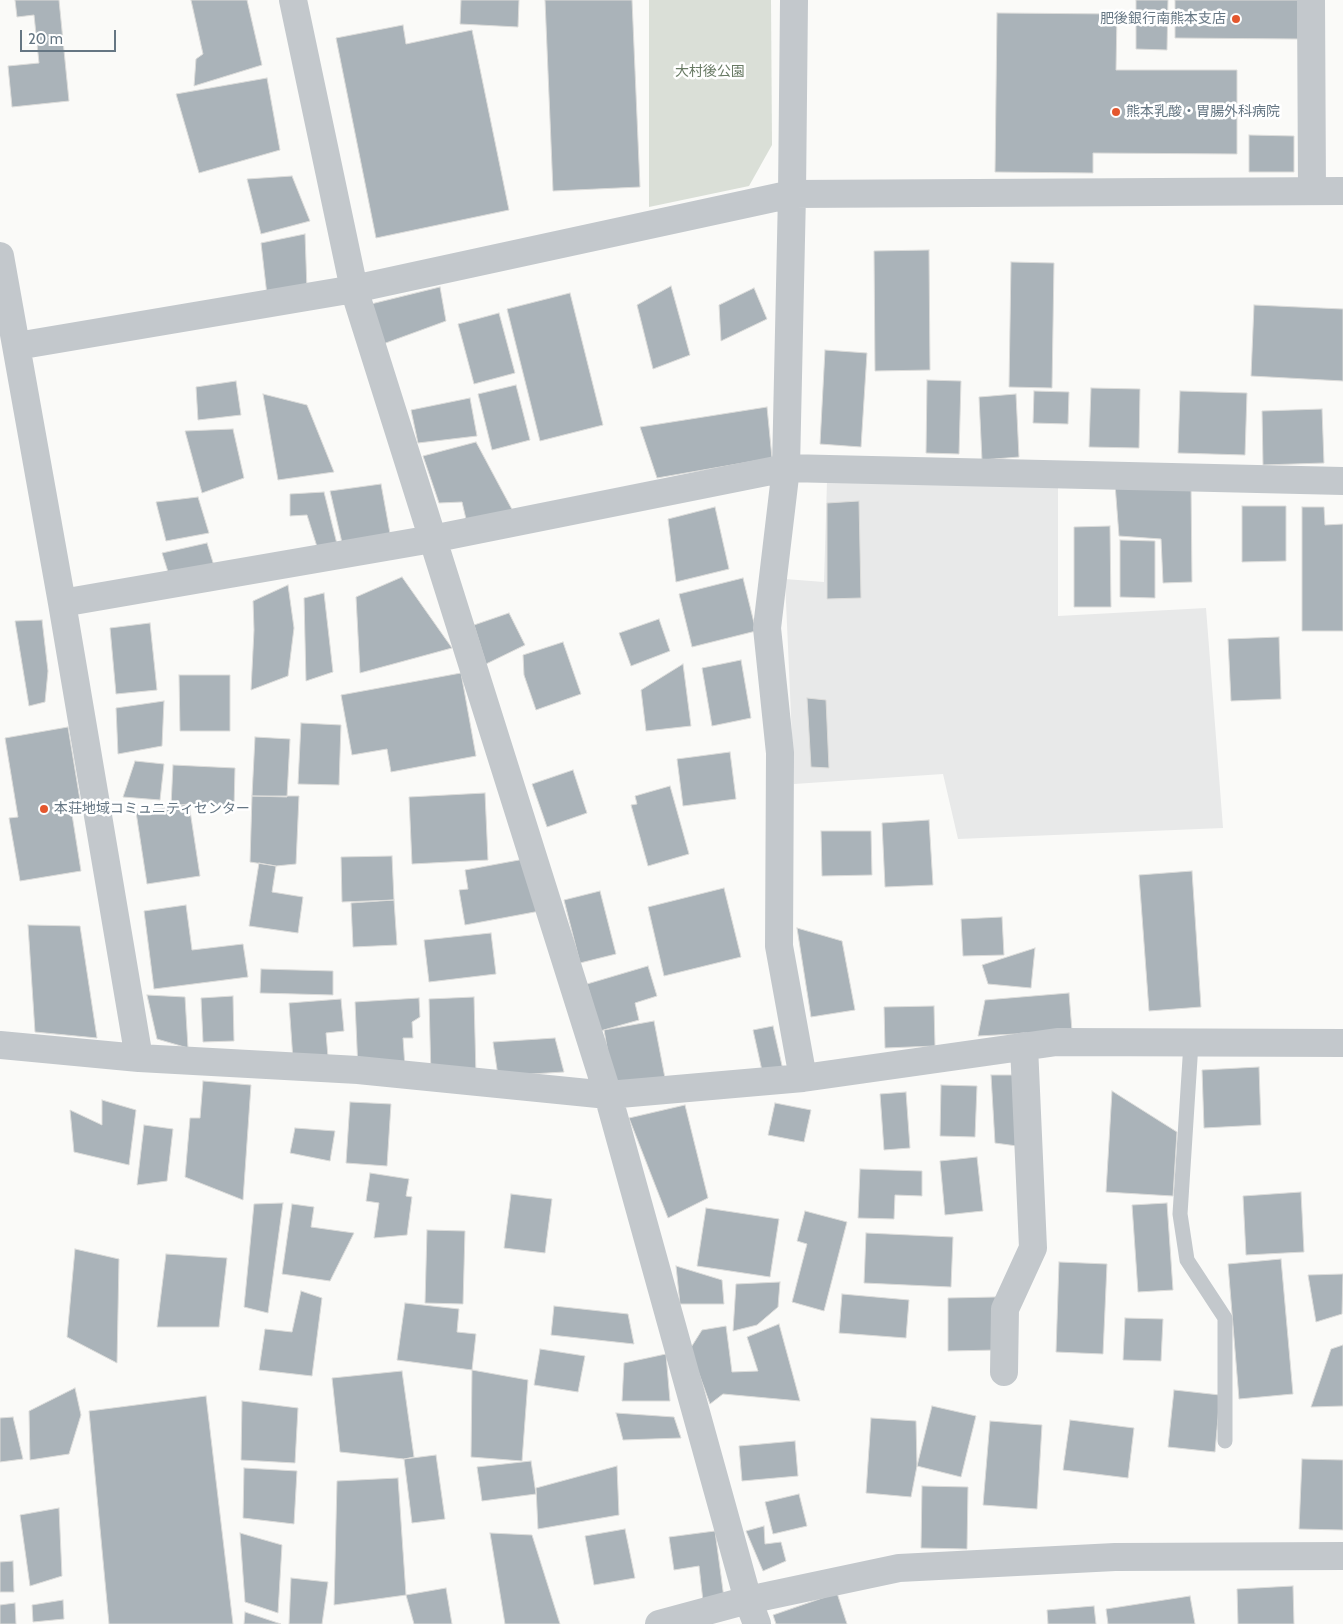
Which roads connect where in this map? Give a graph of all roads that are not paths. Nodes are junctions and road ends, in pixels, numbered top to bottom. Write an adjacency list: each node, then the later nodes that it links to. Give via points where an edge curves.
1 (293, 0): 8 (street)
2 (794, 0): 6 (street)
3 (1311, 0): 4 (street)
4 (1312, 191): 5 (street); 6 (street)
5 (1343, 191)
6 (792, 194): 8 (street); 10 (street)
7 (0, 256): 9 (street)
8 (354, 289): 9 (street); 12 (street)
9 (17, 346): 13 (street)
10 (786, 468): 11 (street); 12 (street); 19 (street, via 767,628 780,753 780,946)
11 (1343, 481)
12 (432, 539): 13 (street); 20 (street)
13 (62, 603): 18 (street)
14 (1191, 1043): 15 (street); 17 (street, via 1057,1042); 22 (lane, via 1180,1214 1187,1260 1225,1318)
15 (1343, 1043)
16 (0, 1045): 18 (street)
17 (1024, 1046): 19 (street); 21 (street, via 1033,1248 1005,1310)
18 (139, 1058): 20 (street, via 358,1070)
19 (803, 1078): 20 (street)
20 (608, 1095): 24 (street)
21 (1004, 1372)
22 (1225, 1441)
23 (1343, 1556): 24 (street, via 1115,1557 899,1568)
24 (752, 1612): 25 (street)
25 (659, 1624)

